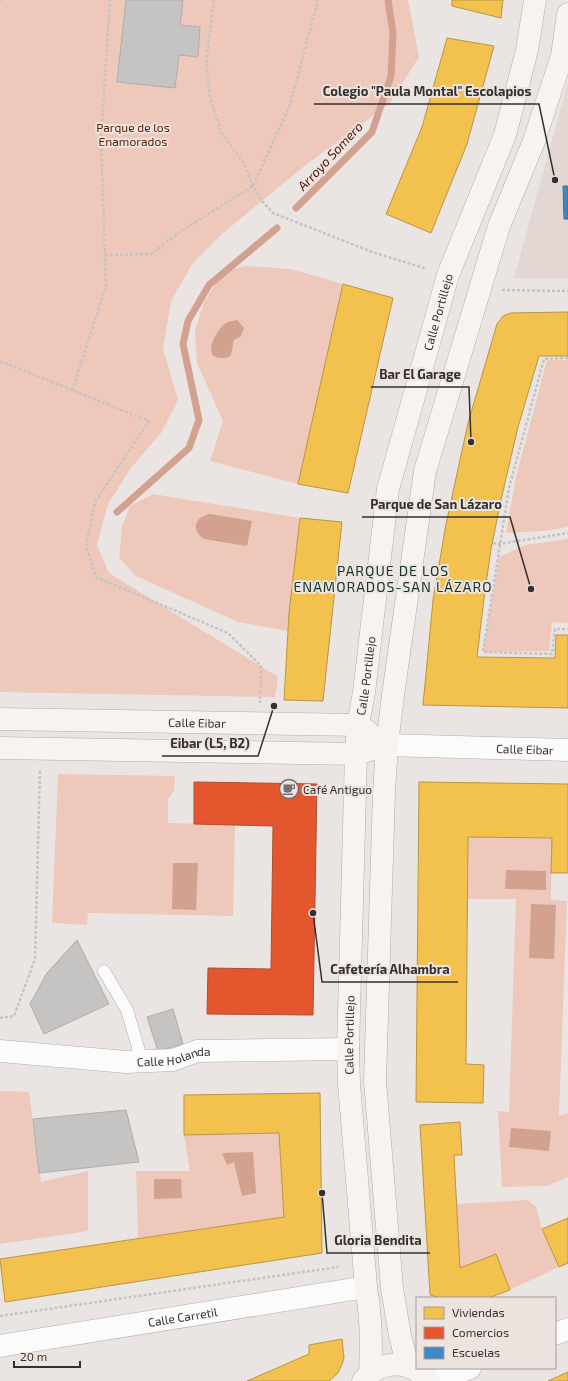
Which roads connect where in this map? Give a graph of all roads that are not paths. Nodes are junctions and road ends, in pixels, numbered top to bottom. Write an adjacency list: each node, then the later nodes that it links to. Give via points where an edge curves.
1 (535, 0): 4 (main road, Calle Portillejo, via 527,50 505,135 448,275 388,489)
2 (568, 14): 5 (main road, via 562,56 534,141 500,226 425,471)
3 (0, 719): 4 (main road, Calle Eibar)
4 (358, 725): 5 (main road); 8 (main road, Calle Portillejo)
5 (387, 745): 7 (street, Calle Eibar); 8 (main road, Calle Eibar); 17 (main road, via 375,1081 392,1288)
6 (0, 748): 8 (main road, Calle Eibar)
7 (568, 750)
8 (356, 754): 10 (main road, Calle Portillejo)
9 (104, 971): 12 (lane, via 127,1010)
10 (348, 1049): 12 (street, Calle Holanda, via 197,1051 173,1060); 13 (main road, Calle Portillejo)
11 (0, 1051): 12 (street, Calle Holanda, via 126,1062)
12 (146, 1061)
13 (366, 1287): 16 (street, Calle Carretil); 19 (main road, Calle Portillejo, via 372,1348)
14 (568, 1329): 15 (street)
15 (556, 1334)
16 (0, 1346)
17 (408, 1366): 19 (main road, via 389,1364 376,1369); 20 (main road, via 421,1372)
18 (467, 1369): 21 (street)
19 (366, 1377)
20 (429, 1381)
21 (435, 1381)

